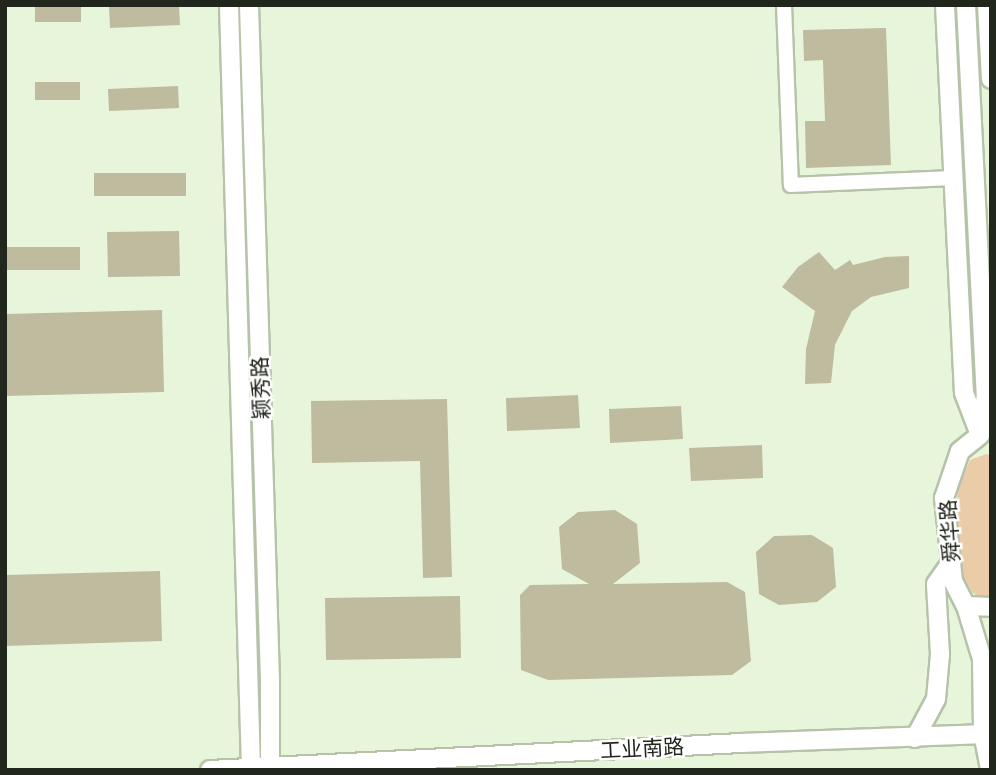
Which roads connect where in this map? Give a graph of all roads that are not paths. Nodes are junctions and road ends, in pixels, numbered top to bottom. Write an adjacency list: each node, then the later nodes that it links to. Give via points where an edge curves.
1 (229, 5): 15 (main road, 颖秀路)
2 (249, 5): 16 (main road, 颖秀路)
3 (784, 5): 8 (lane, via 791,185)
4 (945, 5): 8 (main road)
5 (966, 5): 9 (main road)
6 (987, 5): 7 (main road)
7 (991, 79)
8 (952, 178): 9 (main road, via 964,393)
9 (985, 434): 10 (main road, 舜华路, via 960,451 949,477 944,499)
10 (950, 564): 11 (main road, 舜华路); 14 (main road, via 936,584 940,654 936,699)
11 (966, 606): 12 (main road); 13 (main road, 舜华路, via 982,659)
12 (991, 607)
13 (987, 733): 14 (main road, 工业南路); 18 (main road, 舜华路)
14 (915, 738): 16 (main road, 工业南路)
15 (251, 769): 16 (main road, 工业南路); 17 (main road, 工业南路)
16 (270, 769)
17 (210, 770)
18 (990, 770)

